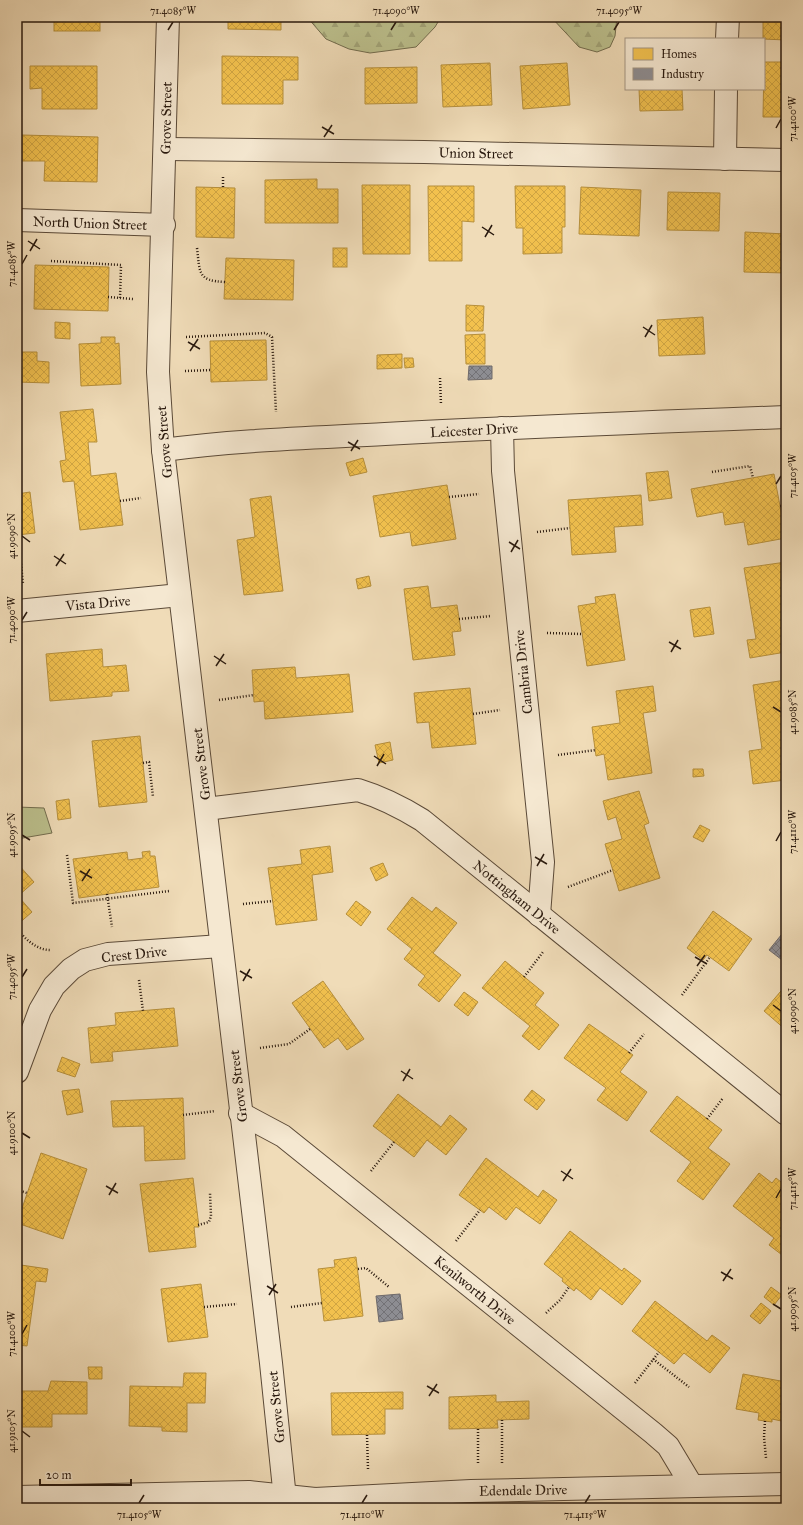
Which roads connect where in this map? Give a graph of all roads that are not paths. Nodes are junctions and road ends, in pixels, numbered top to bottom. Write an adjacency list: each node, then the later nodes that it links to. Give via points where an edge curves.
1 (168, 17): 5 (street, Grove Street)
2 (728, 17): 3 (street)
3 (727, 38)
4 (726, 90): 6 (street)
5 (166, 149): 6 (street, Union Street); 9 (street, Grove Street)
6 (725, 159): 7 (street, Union Street)
7 (786, 160)
8 (17, 220): 9 (street, North Union Street)
9 (164, 225): 12 (street, Grove Street, via 158,372)
10 (786, 417): 11 (street, Leicester Drive)
11 (502, 428): 12 (street, Leicester Drive, via 210,443); 16 (street, Cambria Drive, via 502,471 543,862)
12 (163, 450): 13 (street, Grove Street)
13 (180, 595): 14 (street, Vista Drive); 15 (street, Grove Street)
14 (21, 610)
15 (206, 809): 16 (street, Nottingham Drive, via 358,790 402,807); 17 (street, Grove Street)
16 (539, 906): 20 (street, Nottingham Drive, via 665,1017)
17 (222, 946): 18 (street, Crest Drive, via 108,954 85,960 71,969 54,986 40,1010); 19 (street, Grove Street)
18 (17, 1072)
19 (240, 1112): 22 (street, Kenilworth Drive, via 283,1136 668,1446); 24 (street, Grove Street, via 264,1302)
20 (786, 1114)
21 (776, 1484): 22 (street, Edendale Drive)
22 (692, 1486): 24 (street, Edendale Drive, via 503,1490)
23 (17, 1497): 24 (street, via 249,1492)
24 (285, 1502)

